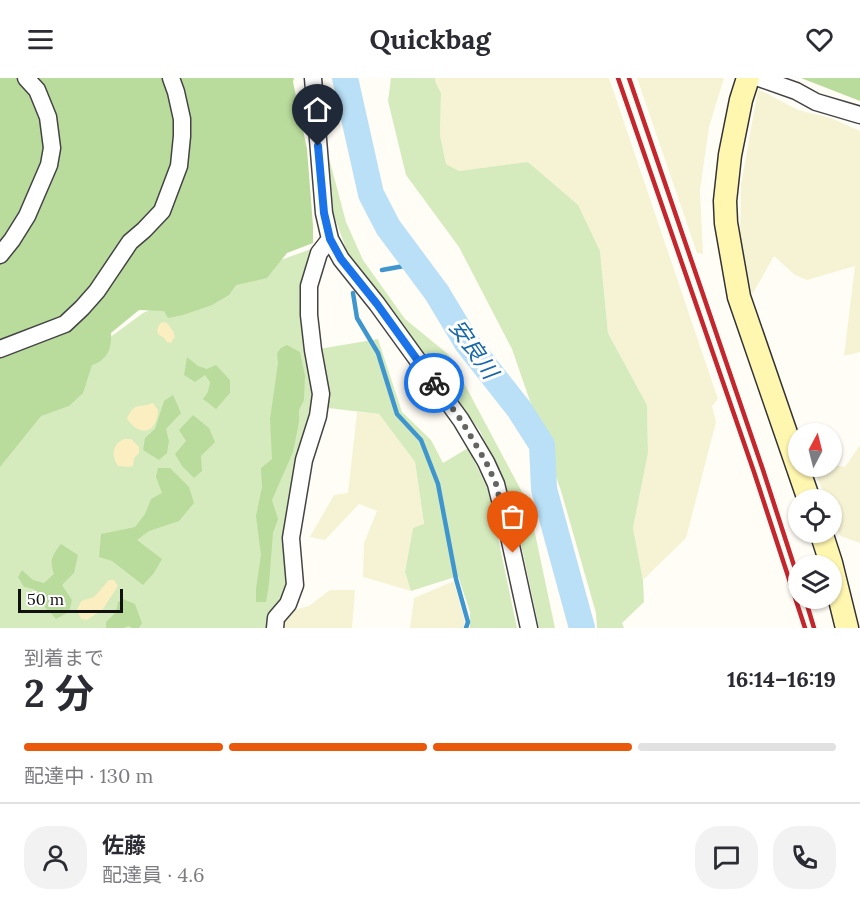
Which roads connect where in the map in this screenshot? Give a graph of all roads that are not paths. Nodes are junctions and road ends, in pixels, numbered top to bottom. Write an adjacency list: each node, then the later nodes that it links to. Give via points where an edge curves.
1 (26, 78): 8 (street, via 37,90 48,117 52,148 49,165 27,216)
2 (171, 78): 9 (street, via 183,119 182,136 179,166 162,211 130,242 97,291 65,324)
3 (313, 78): 7 (street, via 324,213)
4 (748, 78): 10 (main road, via 730,155 726,223 739,297)
5 (759, 78): 6 (street)
6 (860, 115)
7 (330, 239): 13 (street, via 320,253 309,286 309,315 321,394 304,459 291,538 295,585 288,604 276,618); 14 (street, via 461,420 486,462 496,484)
8 (0, 255)
9 (0, 350)
10 (805, 489)
11 (825, 543): 12 (main road)
12 (850, 624)
13 (275, 628)
14 (529, 628)

